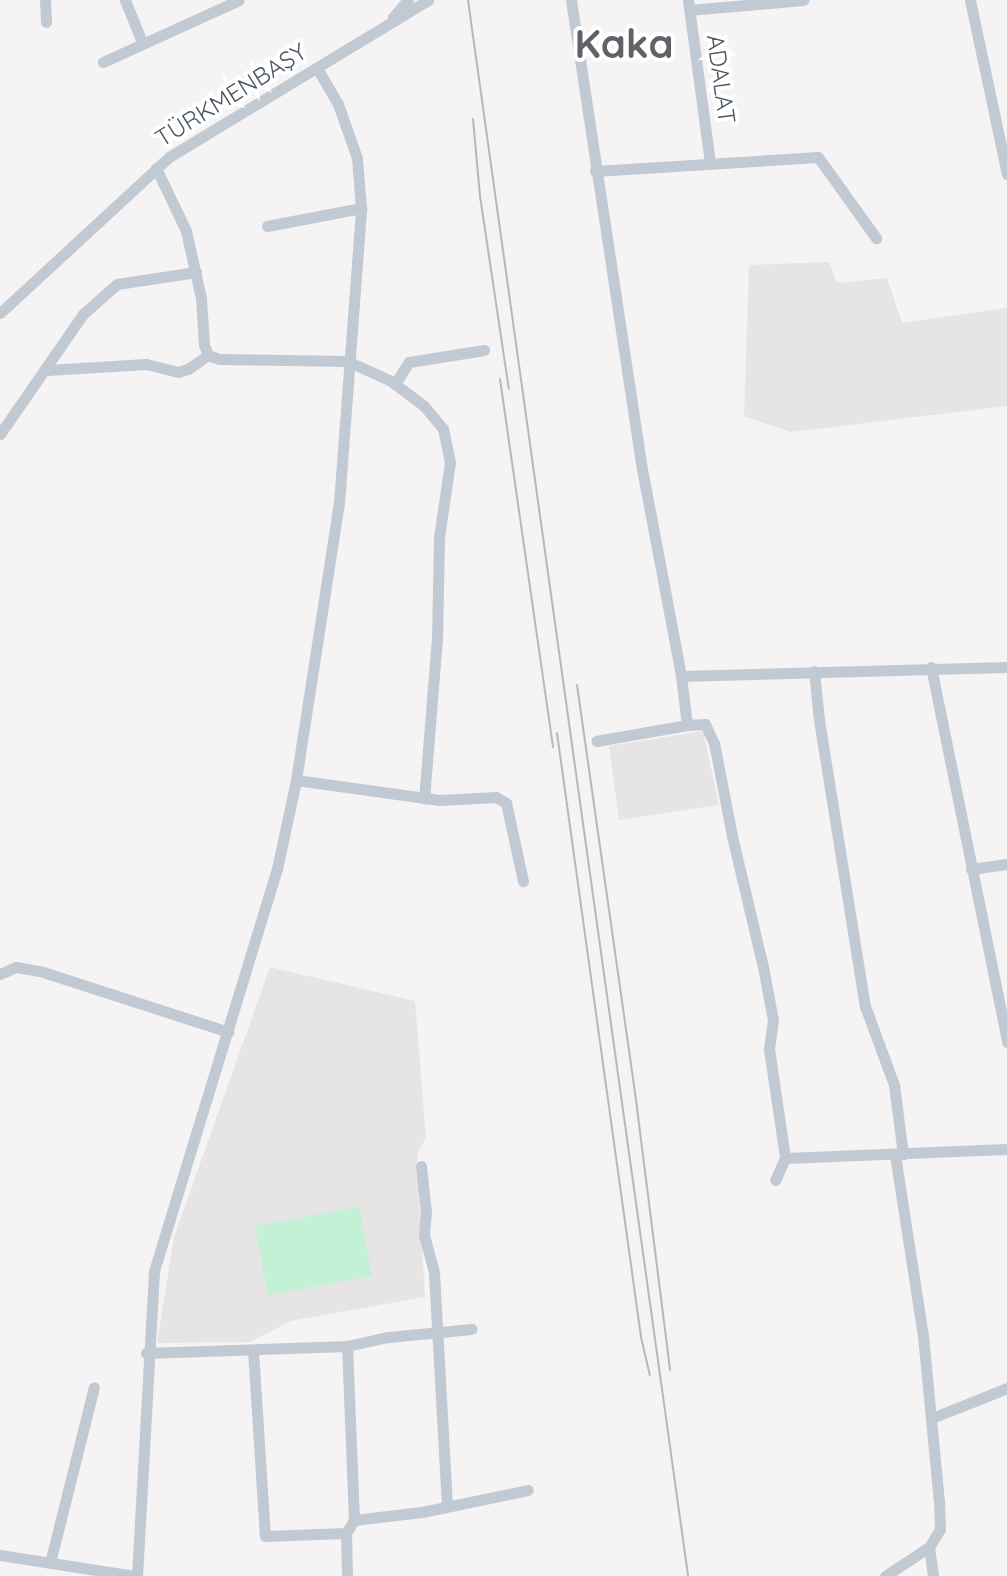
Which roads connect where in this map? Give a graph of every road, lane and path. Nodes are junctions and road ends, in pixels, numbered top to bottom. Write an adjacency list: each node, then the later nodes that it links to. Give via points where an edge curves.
1 (45, 0): 10 (street)
2 (125, 0): 12 (street)
3 (239, 0): 12 (street)
4 (408, 0): 11 (street)
5 (428, 0): 11 (street, TÜRKMENBAŞY)
6 (571, 0): 17 (street)
7 (804, 0): 9 (street)
8 (970, 0): 18 (street)
9 (688, 5): 15 (street, ADALAT)
10 (46, 22)
11 (381, 28): 14 (street, TÜRKMENBAŞY)
12 (142, 42): 13 (street)
13 (103, 62)
14 (317, 68): 16 (street, TÜRKMENBAŞY); 19 (street, via 338,104 357,158)
15 (710, 163): 17 (street); 21 (street, via 818,157)
16 (156, 168): 22 (street, via 186,231); 23 (street, TÜRKMENBAŞY)
17 (595, 171): 33 (street)
18 (1007, 174)
19 (361, 208): 20 (street); 26 (street)
20 (267, 226)
21 (876, 238)
22 (196, 272): 25 (street); 27 (street, via 117,284 83,314)
23 (0, 313)
24 (484, 350): 28 (street, via 409,362)
25 (208, 355): 26 (street); 27 (street, via 178,372 146,364)
26 (347, 361): 28 (street); 36 (street, via 339,503)
27 (47, 370): 29 (street)
28 (395, 384): 37 (street, via 443,429 450,462 439,537)
29 (0, 434)
30 (931, 667): 31 (street); 32 (street); 39 (street)
31 (1007, 667)
32 (814, 671): 33 (street); 45 (street, via 865,1006 894,1085)
33 (681, 676): 34 (street)
34 (687, 725): 35 (street); 46 (street, via 705,724 720,767 773,1020 769,1049)
35 (596, 741)
36 (296, 780): 37 (street); 42 (street, via 277,869)
37 (424, 798): 40 (street, via 496,797 506,803)
38 (1007, 864): 39 (street)
39 (971, 869): 43 (street)
40 (523, 881)
41 (0, 974): 42 (street, via 16,967 43,972)
42 (229, 1032): 53 (street, via 154,1271)
43 (1007, 1042)
44 (1007, 1149): 45 (street)
45 (899, 1155): 46 (street); 56 (street)
46 (785, 1158): 48 (street)
47 (421, 1166): 50 (street, via 424,1235 434,1273)
48 (775, 1180)
49 (472, 1329): 50 (street)
50 (439, 1333): 51 (street); 58 (street)
51 (347, 1346): 52 (street); 59 (street)
52 (253, 1351): 53 (street); 60 (street, via 265,1536)
53 (146, 1353): 64 (street)
54 (94, 1387): 63 (street)
55 (1007, 1388): 56 (street)
56 (932, 1418): 61 (street, via 940,1529)
57 (528, 1490): 58 (street)
58 (447, 1504): 59 (street)
59 (354, 1520): 60 (street)
60 (346, 1533): 65 (street)
61 (929, 1547): 66 (street); 67 (street)
62 (0, 1555): 63 (street)
63 (50, 1563): 64 (street)
64 (135, 1576)
65 (347, 1576)
66 (885, 1576)
67 (933, 1576)

